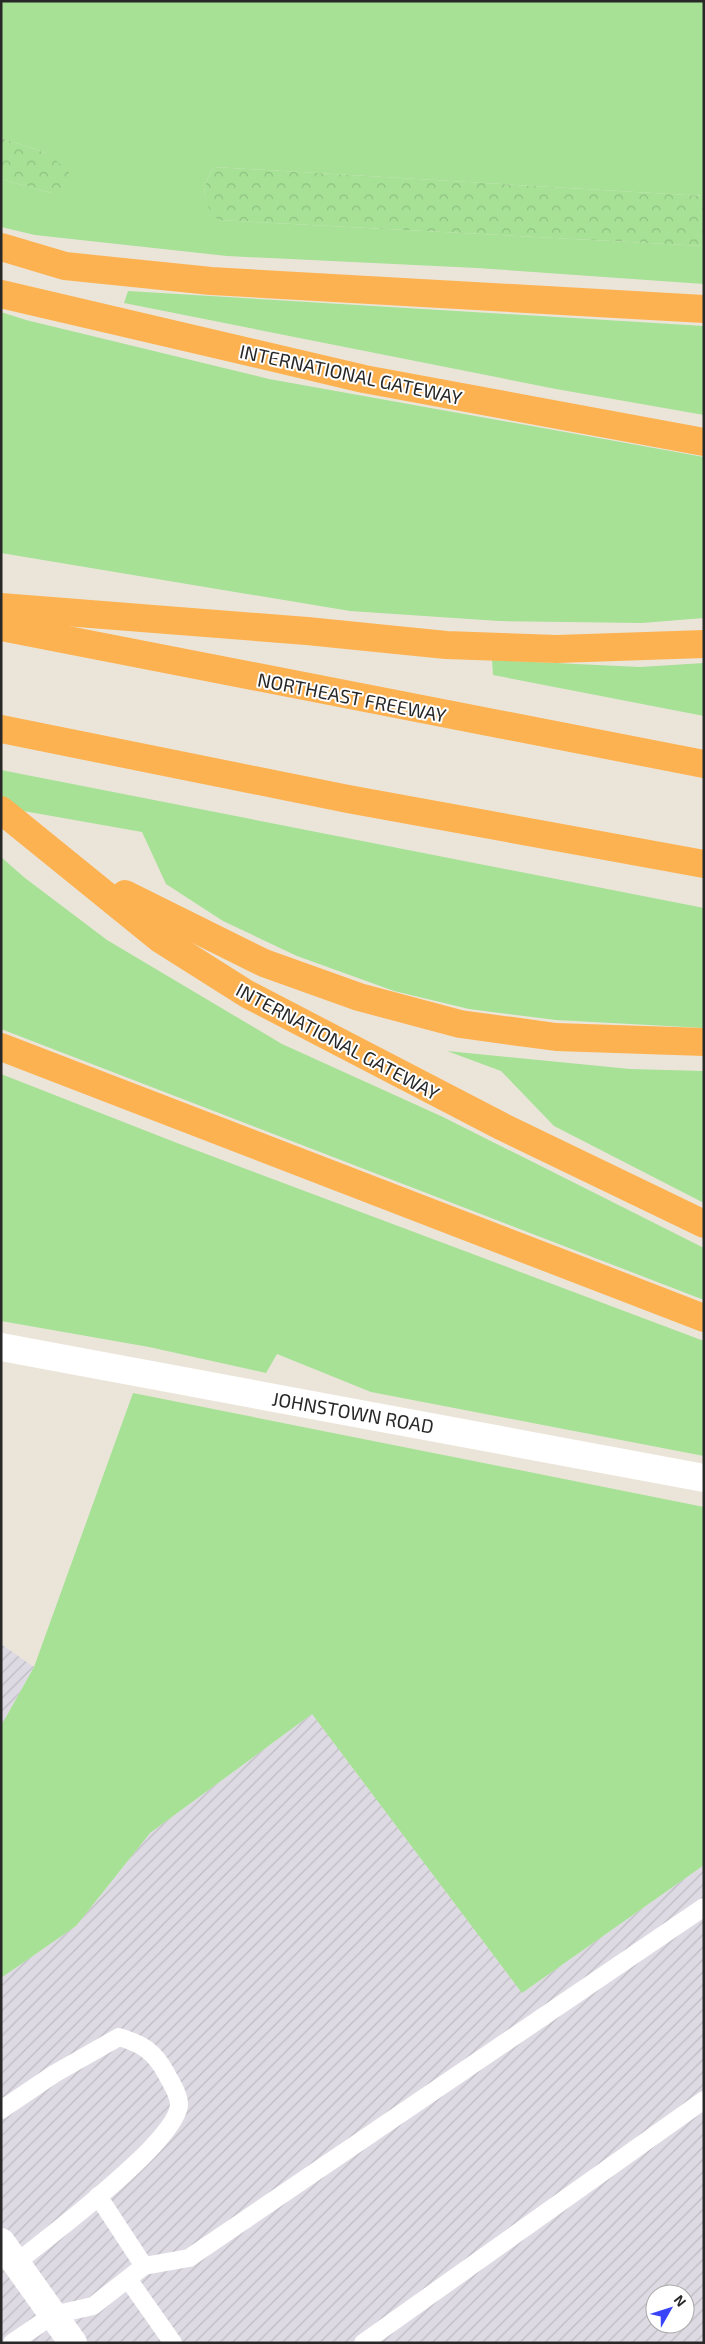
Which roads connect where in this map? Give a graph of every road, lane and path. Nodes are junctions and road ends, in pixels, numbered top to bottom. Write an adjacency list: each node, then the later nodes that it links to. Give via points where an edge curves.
1 (1, 247): 3 (highway, via 65,266 211,281)
2 (1, 294): 4 (highway, INTERNATIONAL GATEWAY, via 364,379)
3 (704, 309)
4 (704, 442)
5 (1, 608): 7 (highway, via 446,645 557,649)
6 (1, 627): 9 (highway, NORTHEAST FREEWAY)
7 (704, 644)
8 (1, 729): 11 (highway, via 348,799)
9 (704, 764)
10 (1, 810): 12 (highway, INTERNATIONAL GATEWAY)
11 (704, 864)
12 (77, 870): 13 (highway, via 264,962 359,997 460,1024 556,1037); 15 (highway, INTERNATIONAL GATEWAY, via 160,939 247,994 503,1127)
13 (704, 1042)
14 (1, 1047): 16 (highway)
15 (704, 1224)
16 (704, 1318)
17 (1, 1347): 18 (main road, JOHNSTOWN ROAD)
18 (704, 1478)
19 (704, 1907): 24 (lane, via 190,2258)
20 (704, 2100): 27 (lane)
21 (1, 2110): 22 (lane, via 54,2074 119,2037 140,2043 159,2061 179,2104 171,2125 146,2153)
22 (98, 2196): 23 (lane); 24 (lane)
23 (9, 2252): 26 (main road)
24 (144, 2266): 25 (lane)
25 (128, 2279): 26 (lane, via 93,2306); 30 (lane)
26 (54, 2315): 28 (lane); 29 (main road)
27 (381, 2338): 31 (lane)
28 (12, 2343)
29 (73, 2343)
30 (173, 2343)
31 (363, 2343)

